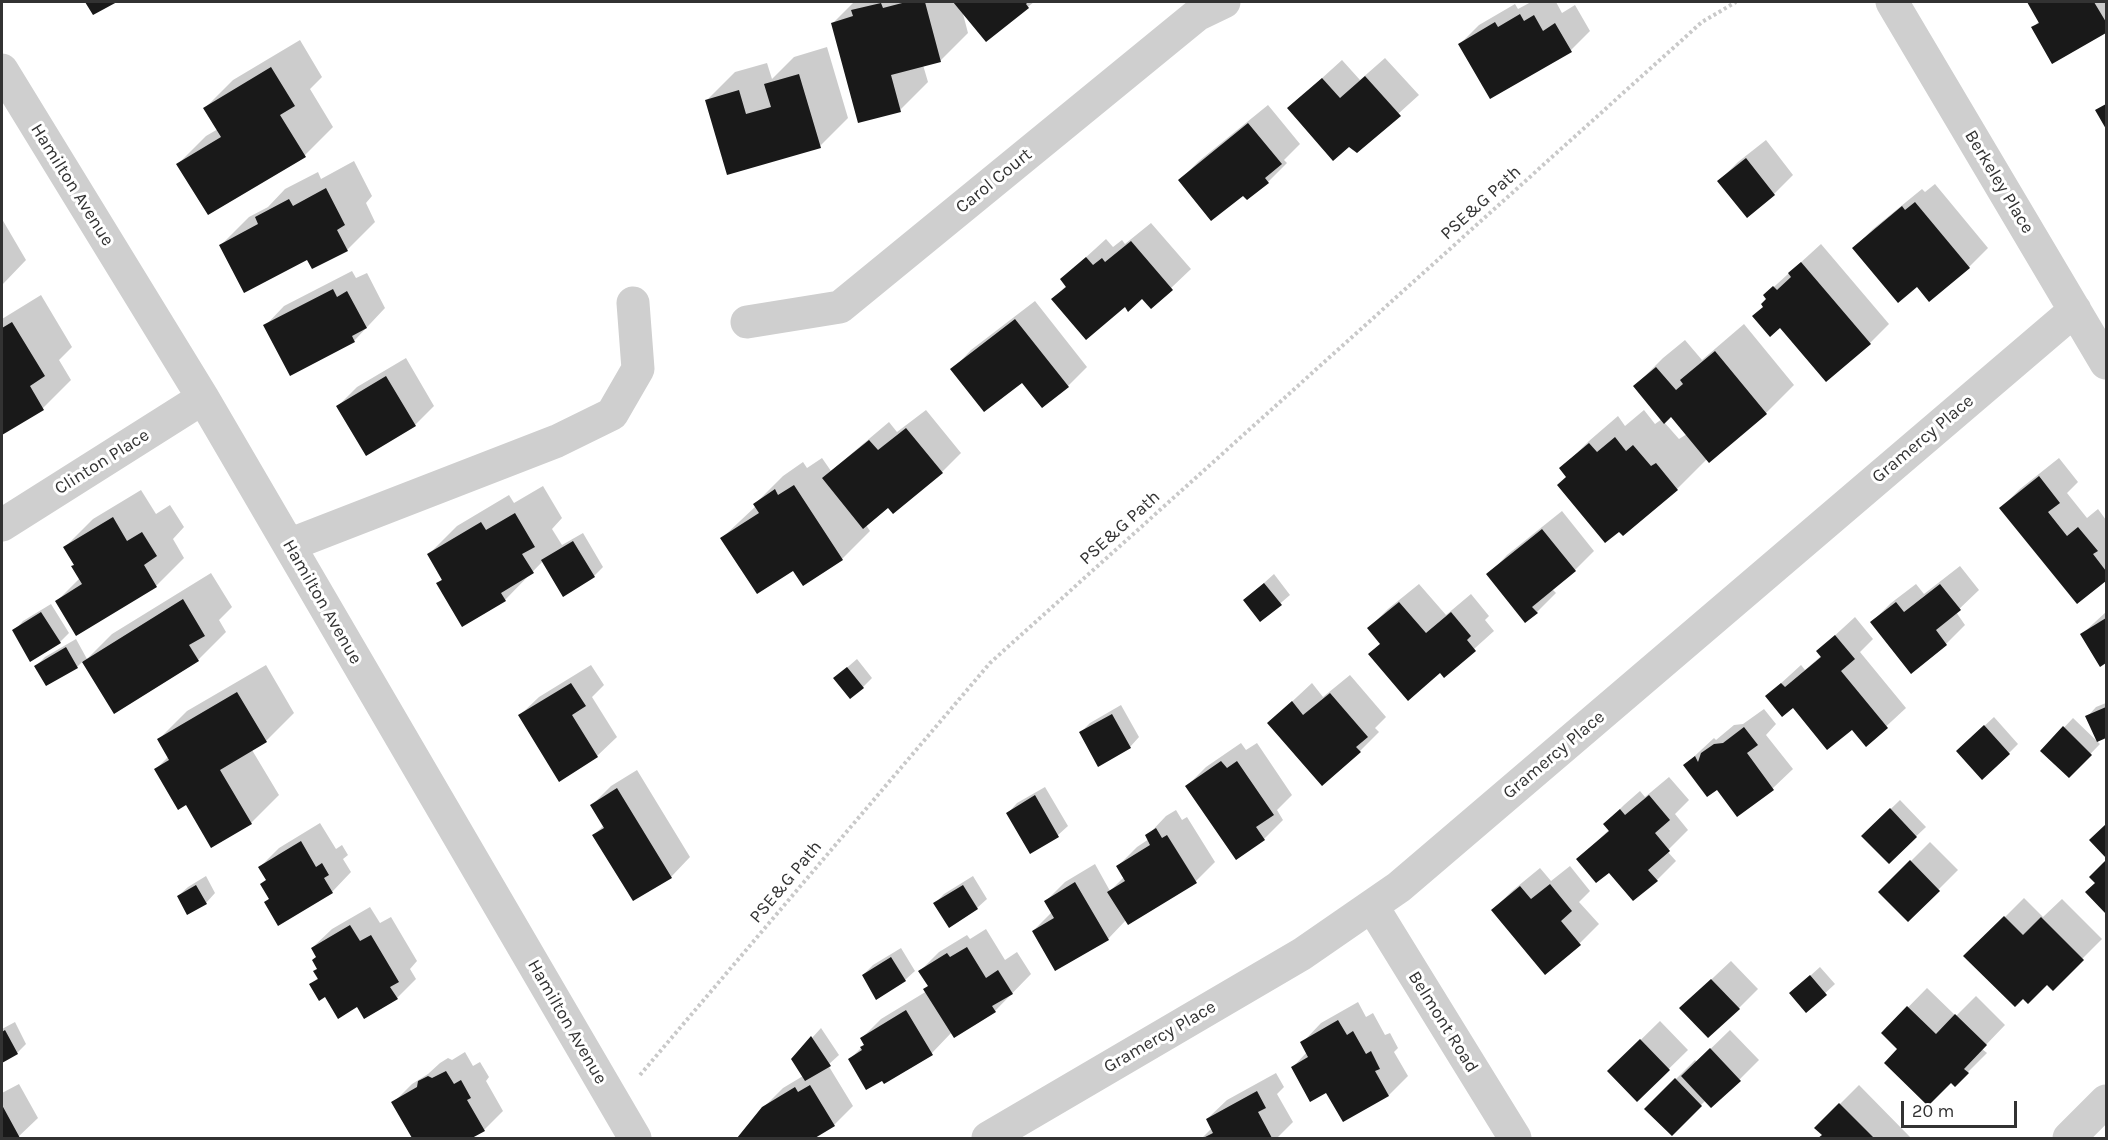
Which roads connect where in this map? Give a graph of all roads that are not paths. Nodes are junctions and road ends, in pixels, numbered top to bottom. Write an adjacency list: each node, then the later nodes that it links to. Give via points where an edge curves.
1 (1224, 2): 6 (street, Carol Court, via 1197,15 840,307)
2 (1892, 2): 5 (street, Berkeley Place)
3 (2, 70): 8 (street, Hamilton Avenue)
4 (633, 303): 10 (street, via 638,369 612,414 557,441)
5 (2075, 310): 7 (street, Berkeley Place); 11 (street, Gramercy Place)
6 (747, 322)
7 (2106, 363)
8 (203, 398): 9 (street, Clinton Place); 10 (street, Hamilton Avenue)
9 (2, 525)
10 (289, 545): 13 (street, Hamilton Avenue)
11 (1372, 906): 14 (street, Gramercy Place, via 1302,954); 15 (street, Belmont Road)
12 (2106, 1101): 16 (street)
13 (635, 1138)
14 (988, 1138)
15 (1515, 1138)
16 (2069, 1138)

